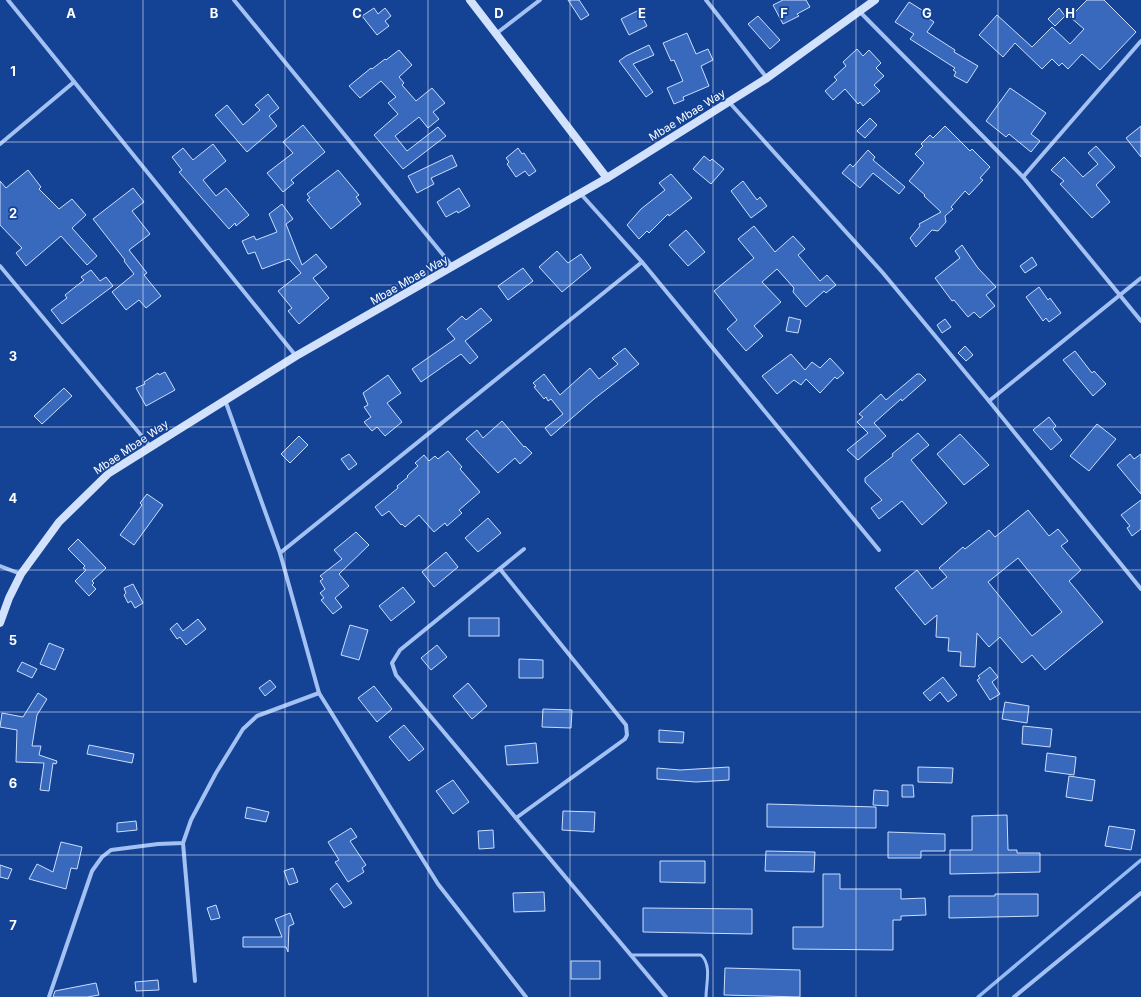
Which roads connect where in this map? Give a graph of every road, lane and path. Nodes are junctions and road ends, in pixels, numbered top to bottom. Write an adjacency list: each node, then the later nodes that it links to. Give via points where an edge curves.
1 (8, 0): 11 (street)
2 (234, 0): 19 (street)
3 (470, 0): 8 (street)
4 (540, 0): 8 (street)
5 (706, 0): 10 (street)
6 (875, 0): 7 (street, Mbae Mbae Way)
7 (860, 12): 10 (street, Mbae Mbae Way); 14 (street)
8 (497, 33): 15 (street)
9 (1141, 41): 14 (street)
10 (767, 78): 12 (street, Mbae Mbae Way)
11 (74, 82): 13 (street); 23 (street)
12 (729, 102): 15 (street, Mbae Mbae Way); 25 (street, via 883,273)
13 (0, 144)
14 (1023, 177): 21 (street)
15 (607, 178): 16 (street, Mbae Mbae Way)
16 (580, 193): 17 (street); 19 (street, Mbae Mbae Way)
17 (642, 262): 28 (street); 29 (street)
18 (0, 266): 26 (street)
19 (453, 267): 23 (street, Mbae Mbae Way)
20 (1141, 278): 21 (street)
21 (1120, 296): 22 (street); 25 (street)
22 (1141, 321)
23 (296, 356): 24 (street, Mbae Mbae Way)
24 (225, 400): 26 (street, Mbae Mbae Way); 29 (street)
25 (990, 401): 33 (street)
26 (150, 446): 32 (street, Mbae Mbae Way, via 108,473 92,487 58,522)
27 (524, 549): 31 (street)
28 (879, 550)
29 (280, 553): 35 (street)
30 (0, 566): 32 (street)
31 (500, 569): 36 (street, via 400,650 392,663 396,675); 36 (street, via 626,725 627,735 625,740)
32 (21, 574): 34 (street, Mbae Mbae Way)
33 (1141, 589)
34 (0, 623)
35 (319, 693): 37 (street, via 257,716 244,729 198,807); 42 (street, via 438,884)
36 (516, 818): 39 (street)
37 (183, 843): 40 (street); 41 (street, via 112,850 102,857 92,871)
38 (1141, 893): 45 (street)
39 (631, 956): 43 (street); 44 (lane, via 701,956 706,960 708,968)
40 (195, 981)
41 (48, 997)
42 (526, 997)
43 (666, 997)
44 (706, 997)
45 (1014, 997)

